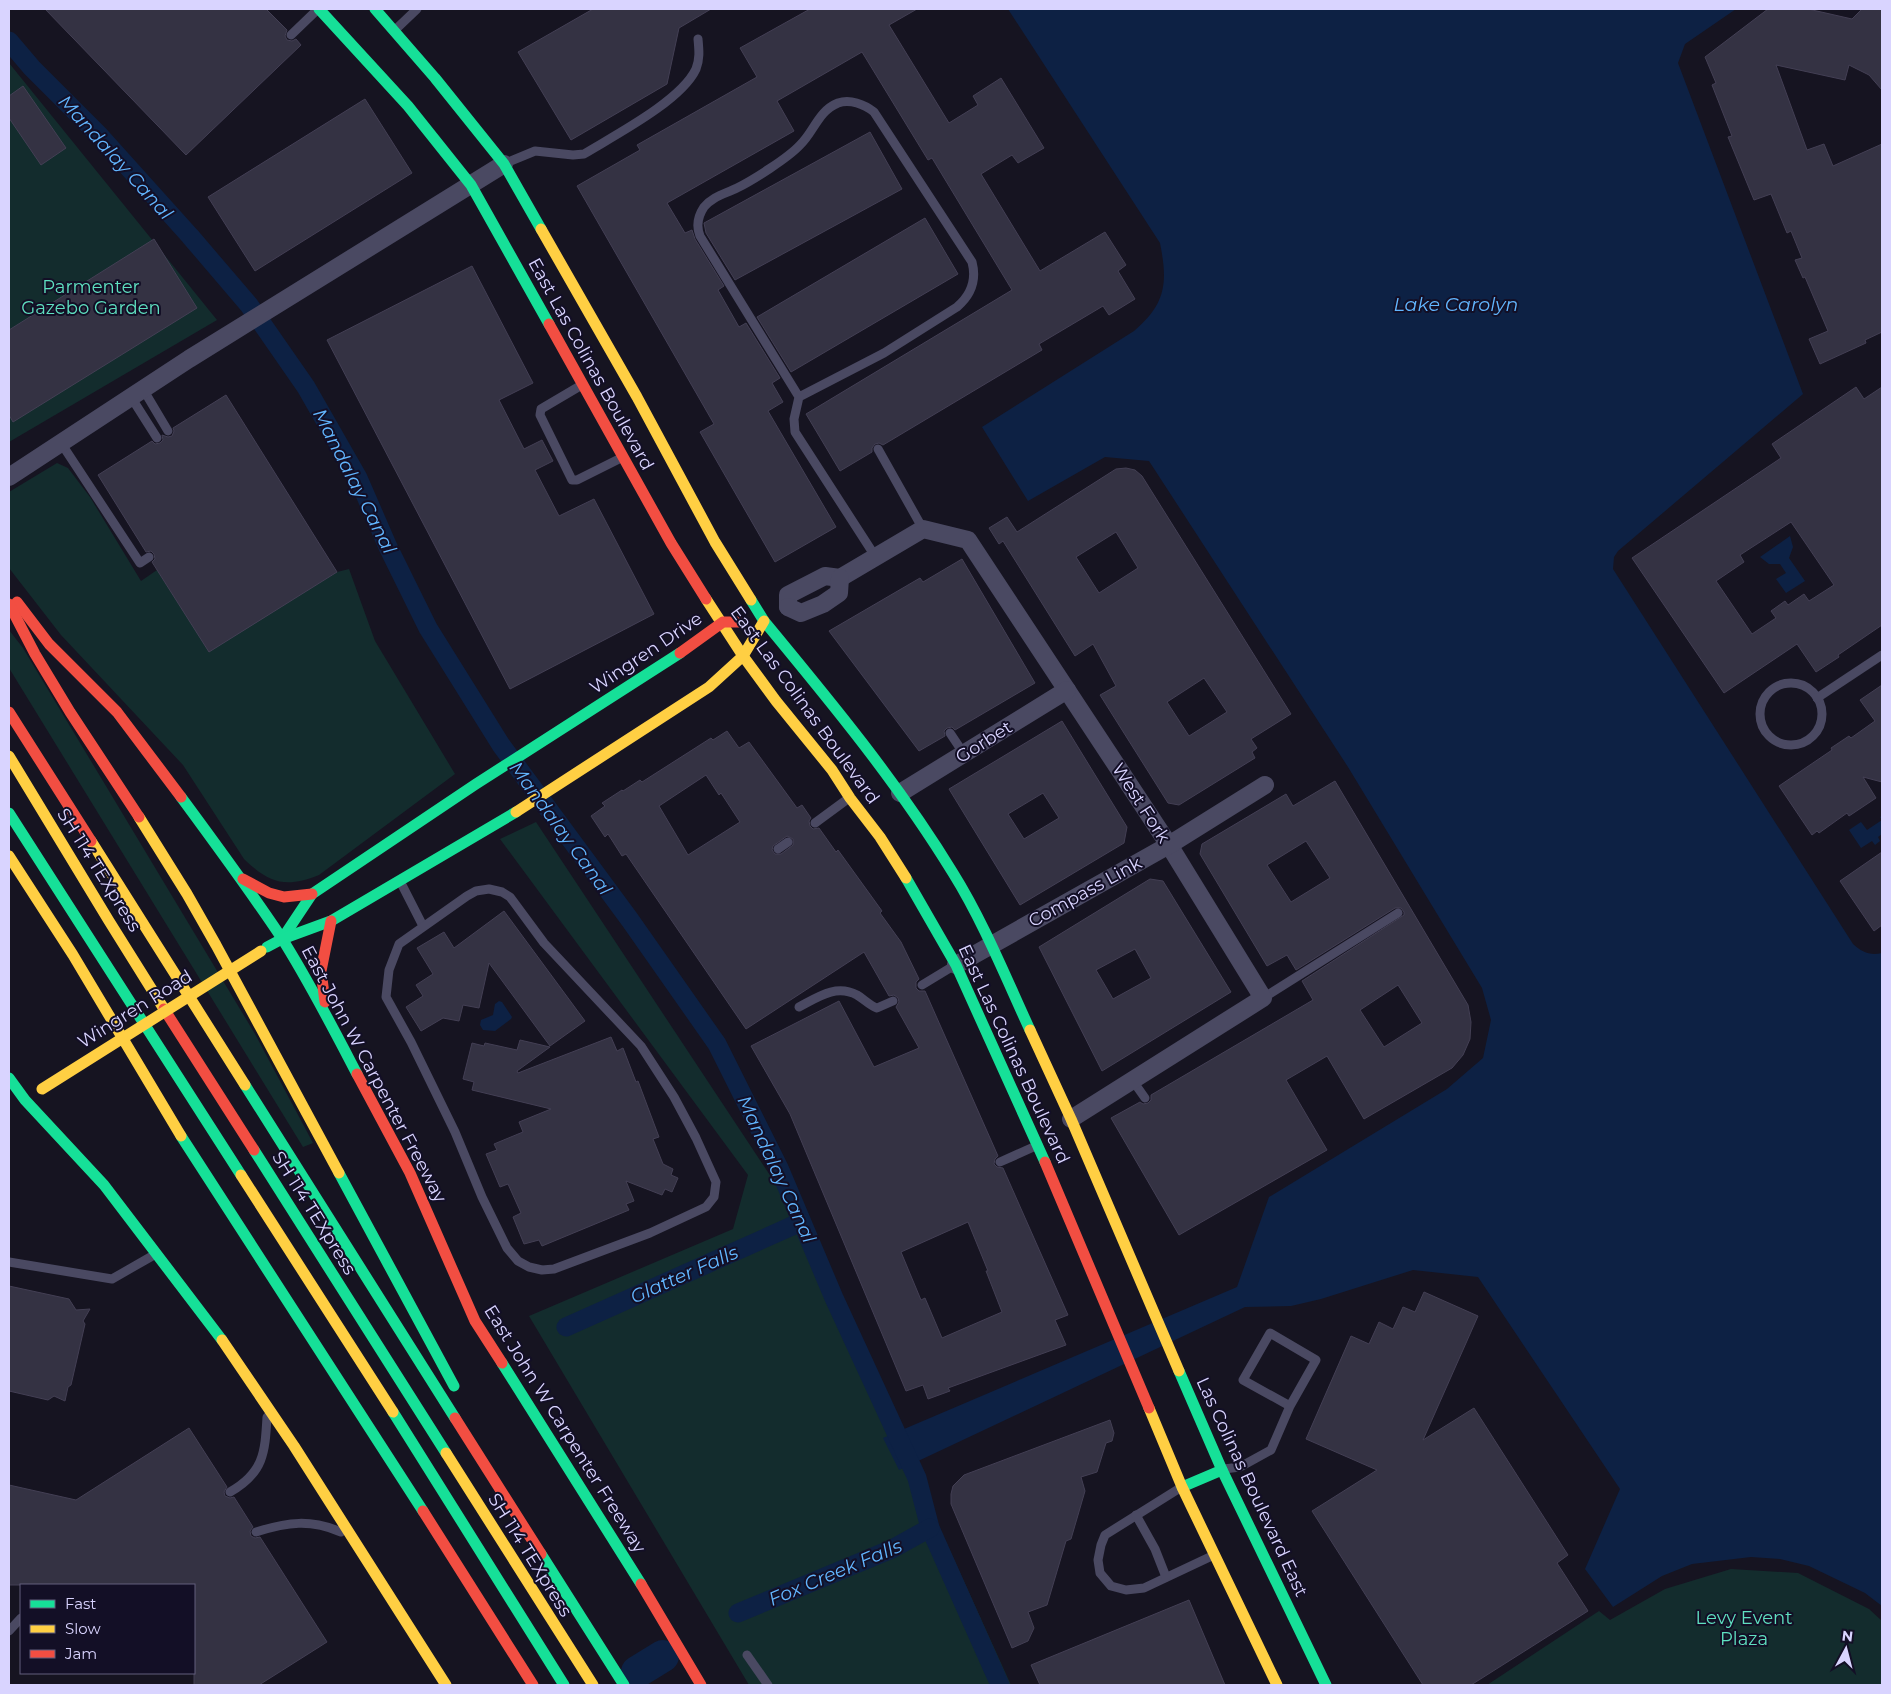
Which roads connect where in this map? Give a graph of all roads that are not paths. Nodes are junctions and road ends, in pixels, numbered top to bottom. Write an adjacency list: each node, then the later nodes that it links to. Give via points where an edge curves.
1 (319, 9): 4 (lane); 8 (main road, East Las Colinas Boulevard, via 369,56)
2 (375, 9): 5 (main road, East Las Colinas Boulevard)
3 (417, 9): 5 (lane)
4 (291, 34)
5 (390, 35): 7 (main road, East Las Colinas Boulevard, via 435,78)
6 (698, 39): 7 (lane, via 700,58 696,70 672,99 584,154 535,151)
7 (504, 164): 8 (street); 25 (main road, East Las Colinas Boulevard, via 637,397 715,542)
8 (471, 185): 9 (main road, East Las Colinas Boulevard); 10 (street)
9 (582, 384): 16 (main road, East Las Colinas Boulevard); 16 (lane, via 541,409 540,414 572,480)
10 (137, 393): 12 (lane); 13 (lane); 14 (street)
11 (799, 397): 11 (lane, via 700,236 697,225 699,216 712,199 736,189 801,145 816,122 832,106 846,101 865,105 874,112 972,262 974,282 957,307 884,353); 19 (lane, via 795,432)
12 (168, 431)
13 (158, 438)
14 (60, 443): 17 (street); 20 (lane, via 140,563)
15 (878, 449): 18 (lane)
16 (623, 457): 26 (main road, East Las Colinas Boulevard, via 671,543)
17 (9, 477)
18 (924, 529): 19 (street); 29 (street, West Fork, via 968,540)
19 (876, 556): 21 (street)
20 (149, 557)
21 (840, 578): 24 (street, via 825,576 788,595); 24 (street, via 839,593 823,604 801,613)
22 (9, 591): 44 (main road, East John W Carpenter Freeway, via 49,644 117,712)
23 (9, 604): 68 (main road, via 70,712 115,779 216,945)
24 (788, 607): 25 (street)
25 (764, 621): 26 (main road, Wingren Drive); 28 (main road); 36 (main road, East Las Colinas Boulevard, via 860,738)
26 (722, 622): 28 (main road, East Las Colinas Boulevard); 46 (main road, Wingren Drive, via 683,651)
27 (1882, 654): 30 (lane)
28 (743, 656): 37 (main road, East Las Colinas Boulevard); 45 (main road, via 709,688 502,821)
29 (1067, 690): 33 (street, Gorbet); 41 (street, West Fork)
30 (1817, 698): 30 (lane, via 1801,685 1791,683 1776,687 1761,706 1762,726 1767,735 1780,743 1795,745 1805,742 1813,736 1822,717)
31 (9, 712): 73 (main road)
32 (950, 733): 33 (lane)
33 (964, 754): 36 (street, Gorbet)
34 (9, 756): 87 (main road, SH 114 TEXpress, via 109,921)
35 (1265, 785): 41 (street, Compass Link)
36 (900, 793): 51 (main road, East Las Colinas Boulevard, via 954,874)
37 (850, 798): 39 (lane); 52 (main road, East Las Colinas Boulevard, via 880,837)
38 (9, 813): 86 (main road, via 392,1410)
39 (815, 823)
40 (788, 842): 42 (lane)
41 (1168, 845): 51 (street, Compass Link); 54 (street, West Fork)
42 (778, 849)
43 (9, 856): 85 (main road, via 73,955 183,1139)
44 (242, 878): 46 (main road, via 268,893 284,897); 50 (main road, East John W Carpenter Freeway)
45 (400, 880): 48 (main road); 49 (lane)
46 (312, 894): 50 (main road, Wingren Drive)
47 (1398, 913): 54 (lane)
48 (330, 921): 50 (main road); 57 (main road, via 320,964 321,988)
49 (423, 926): 49 (lane, via 399,944 388,970 386,997 456,1132 507,1248 518,1261 542,1270 554,1269 650,1233 706,1207 714,1197 716,1182 674,1096 641,1046 544,943 510,897 489,889 476,891)
50 (282, 938): 57 (main road, East John W Carpenter Freeway); 61 (main road, Wingren Road, bridge)
51 (991, 945): 52 (street, Compass Link); 62 (main road, East Las Colinas Boulevard)
52 (956, 965): 53 (lane); 63 (main road, East Las Colinas Boulevard)
53 (922, 985)
54 (1263, 998): 59 (street)
55 (893, 1001): 56 (lane, via 877,1008 858,995 837,990)
56 (798, 1007)
57 (330, 1022): 89 (main road, East John W Carpenter Freeway, via 410,1173 475,1321)
58 (9, 1078): 61 (main road)
59 (1133, 1081): 60 (lane); 62 (street)
60 (1145, 1098)
61 (21, 1103): 65 (main road, via 104,1185)
62 (1071, 1119): 67 (main road, East Las Colinas Boulevard)
63 (1038, 1145): 64 (lane); 74 (main road, East Las Colinas Boulevard)
64 (1000, 1162)
65 (156, 1253): 66 (lane, via 112,1278); 69 (main road, via 215,1330)
66 (9, 1262)
67 (1149, 1302): 72 (main road, Las Colinas Boulevard East)
68 (458, 1394)
69 (267, 1406): 75 (lane, via 265,1440 259,1465 246,1482); 78 (main road)
70 (1290, 1406): 70 (lane, via 1316,1360 1270,1333 1243,1380); 72 (lane, via 1271,1450 1240,1467)
71 (477, 1429): 73 (main road)
72 (1222, 1470): 74 (main road); 92 (main road, Las Colinas Boulevard East)
73 (489, 1473): 88 (main road)
74 (1182, 1487): 76 (lane); 79 (main road)
75 (230, 1492)
76 (1136, 1515): 80 (lane, via 1155,1548); 80 (lane, via 1105,1535 1098,1560 1100,1573 1111,1586 1126,1590 1144,1588)
77 (256, 1532): 78 (lane, via 281,1524 306,1522 325,1525)
78 (351, 1536): 84 (main road)
79 (1214, 1555): 80 (lane); 91 (main road)
80 (1166, 1577)
81 (20, 1619): 82 (lane)
82 (9, 1631)
83 (747, 1655): 90 (lane)
84 (446, 1685)
85 (533, 1685)
86 (564, 1685)
87 (593, 1685)
88 (624, 1685)
89 (701, 1685)
90 (768, 1685)
91 (1277, 1685)
92 (1326, 1685)

